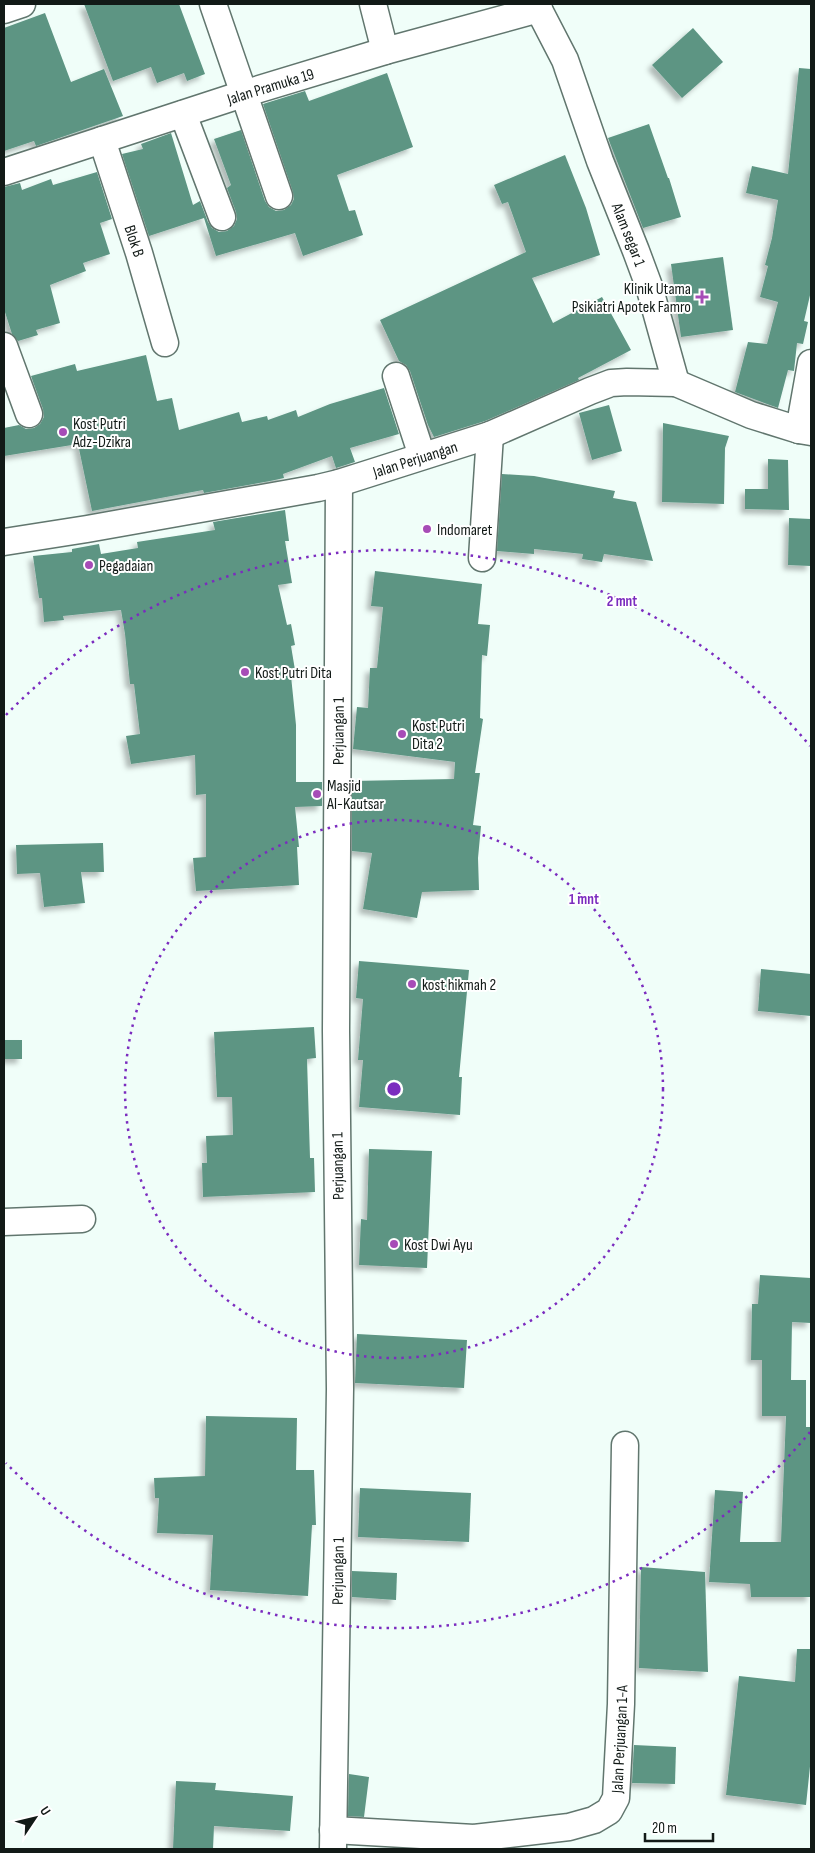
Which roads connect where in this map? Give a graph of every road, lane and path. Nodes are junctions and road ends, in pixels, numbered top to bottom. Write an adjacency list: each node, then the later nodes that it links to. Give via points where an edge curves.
1 (22, 4): 5 (street)
2 (213, 4): 7 (street)
3 (373, 4): 6 (street)
4 (537, 6): 6 (street, Jalan Pramuka 19); 17 (street, Alam segar 1, via 565,60 649,286)
5 (4, 10)
6 (385, 50): 7 (street, Jalan Pramuka 19)
7 (243, 94): 8 (street, Jalan Pramuka 19); 11 (street)
8 (183, 114): 9 (street, Jalan Pramuka 19); 12 (street)
9 (102, 140): 10 (street, Jalan Pramuka 19); 13 (street, Blok B)
10 (4, 172)
11 (279, 196)
12 (222, 217)
13 (166, 343)
14 (4, 346): 18 (street)
15 (811, 363): 19 (street)
16 (396, 376): 21 (street)
17 (676, 383): 19 (street, Jalan Perjuangan, via 751,415); 20 (street, Jalan Perjuangan, via 634,381 612,384)
18 (29, 414)
19 (805, 431)
20 (490, 435): 21 (street, Jalan Perjuangan); 24 (street)
21 (422, 456): 22 (street, Jalan Perjuangan)
22 (339, 483): 23 (street, Jalan Perjuangan); 28 (street, Perjuangan 1, via 336,1031 340,1388)
23 (4, 542)
24 (482, 558)
25 (82, 1218): 26 (street)
26 (4, 1222)
27 (625, 1446): 28 (street, Jalan Perjuangan 1-A, via 620,1714 616,1798 609,1811 594,1820 569,1827 474,1838)
28 (333, 1840)

